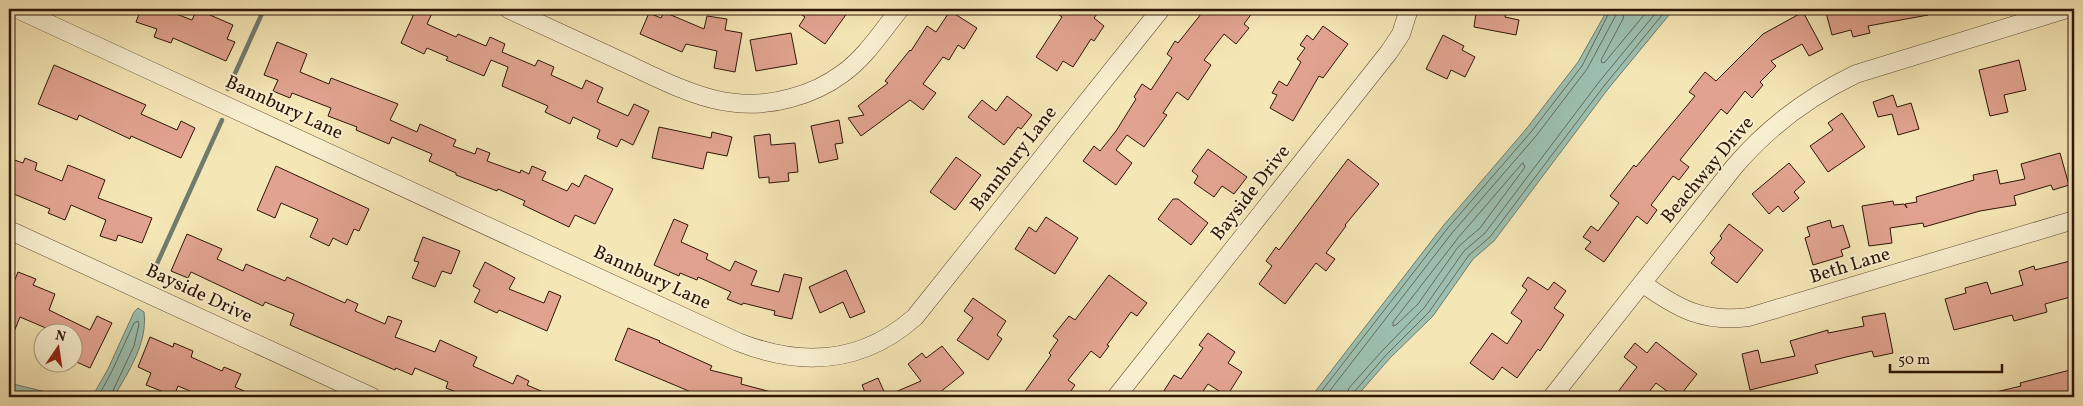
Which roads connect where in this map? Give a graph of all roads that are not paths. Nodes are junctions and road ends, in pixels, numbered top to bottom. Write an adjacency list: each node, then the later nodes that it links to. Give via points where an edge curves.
1 (17, 9): 4 (street, Bannbury Lane, via 738,342 778,355 804,358 837,356 866,348 894,334 915,317)
2 (508, 9): 3 (street, via 692,93 722,102 748,105 796,97 832,81 861,58)
3 (900, 9)
4 (1161, 9)
5 (1409, 9): 11 (street, Bayside Drive, via 1389,52)
6 (2067, 9): 9 (street, Beachway Drive, via 1870,69 1842,80 1800,105 1746,152)
7 (2074, 220): 9 (street, Beth Lane, via 1749,318 1725,319 1694,314 1670,303)
8 (9, 230): 10 (street, Bayside Drive)
9 (1642, 283): 12 (street, Beachway Drive)
10 (372, 397)
11 (1116, 397)
12 (1552, 397)

